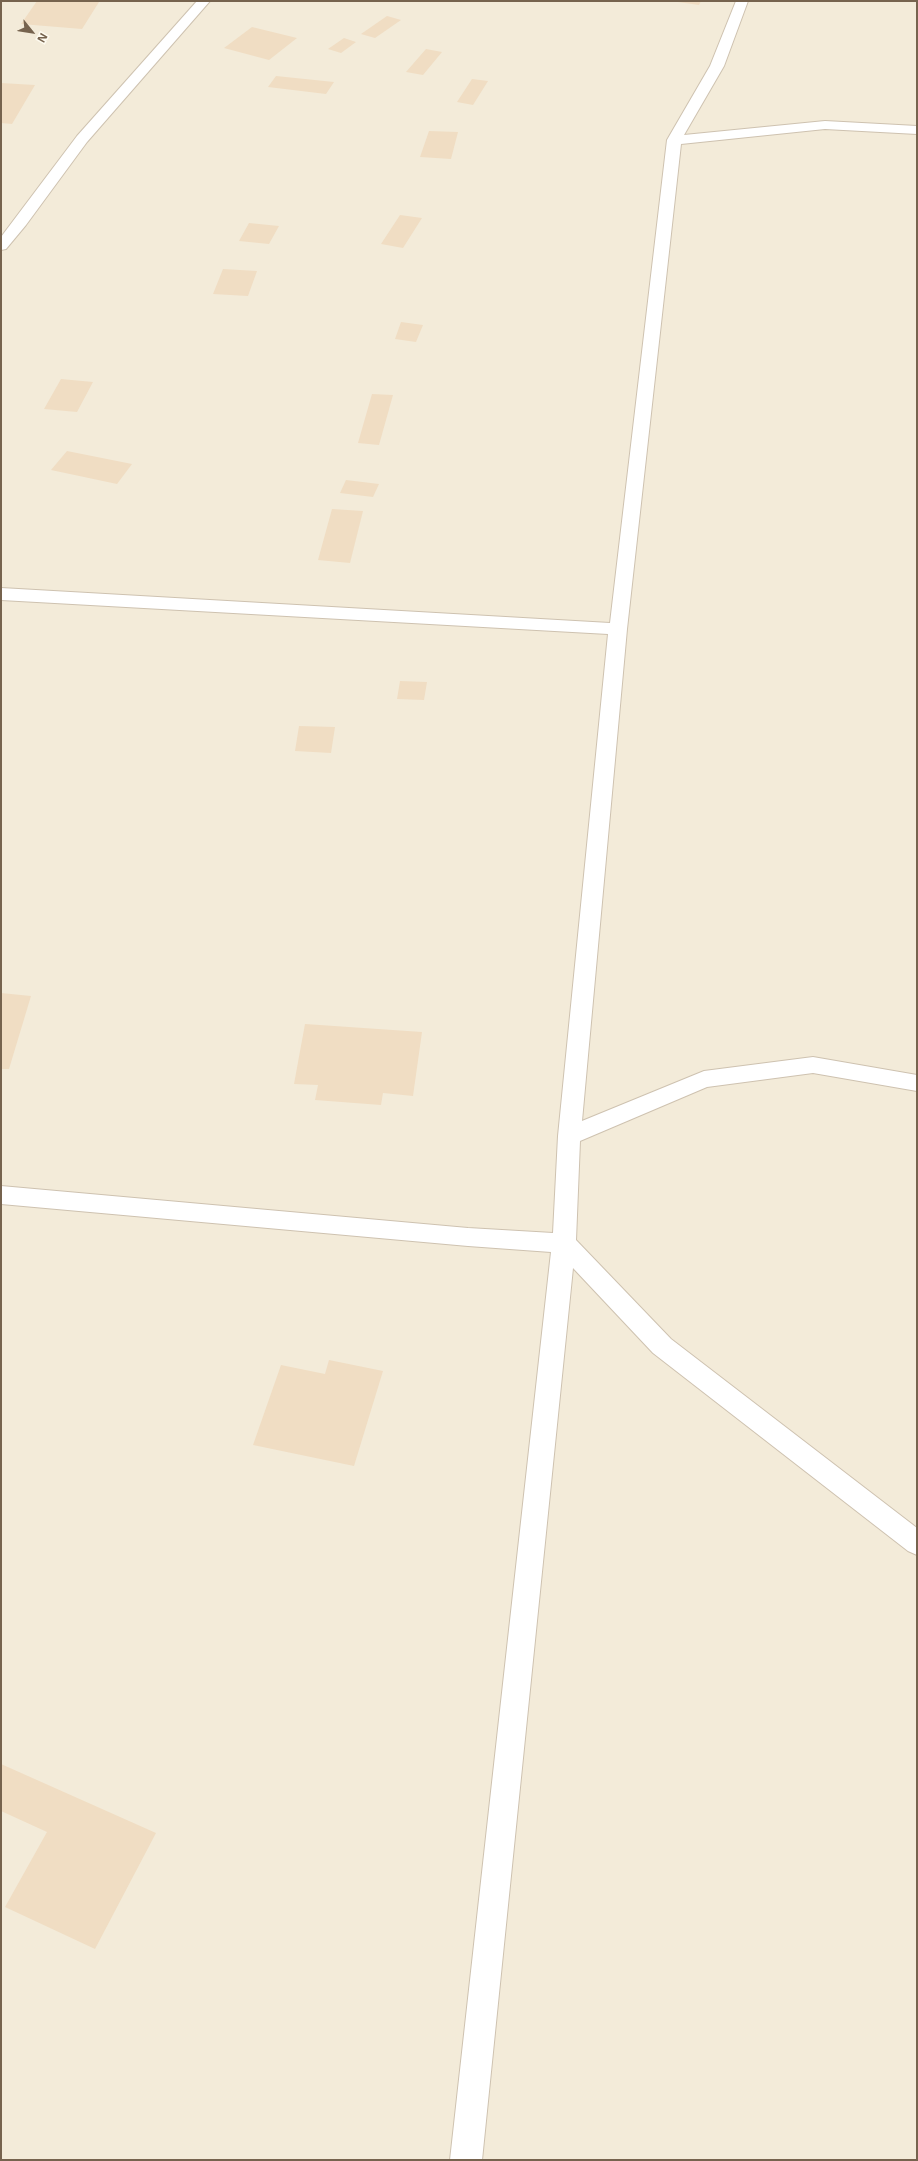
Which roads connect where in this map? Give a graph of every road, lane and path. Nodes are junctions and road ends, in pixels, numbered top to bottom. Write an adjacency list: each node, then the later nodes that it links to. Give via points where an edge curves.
1 (204, 1): 5 (street, via 82,139)
2 (742, 1): 4 (street, via 717,66)
3 (917, 130): 4 (street, via 825,125)
4 (674, 140): 7 (street)
5 (1, 246)
6 (1, 594): 7 (street)
7 (618, 629): 9 (street)
8 (917, 1083): 9 (street, via 813,1065 704,1079)
9 (569, 1136): 11 (street)
10 (1, 1195): 11 (street)
11 (564, 1243): 12 (street, via 662,1346); 13 (street)
12 (917, 1542)
13 (466, 2160)

